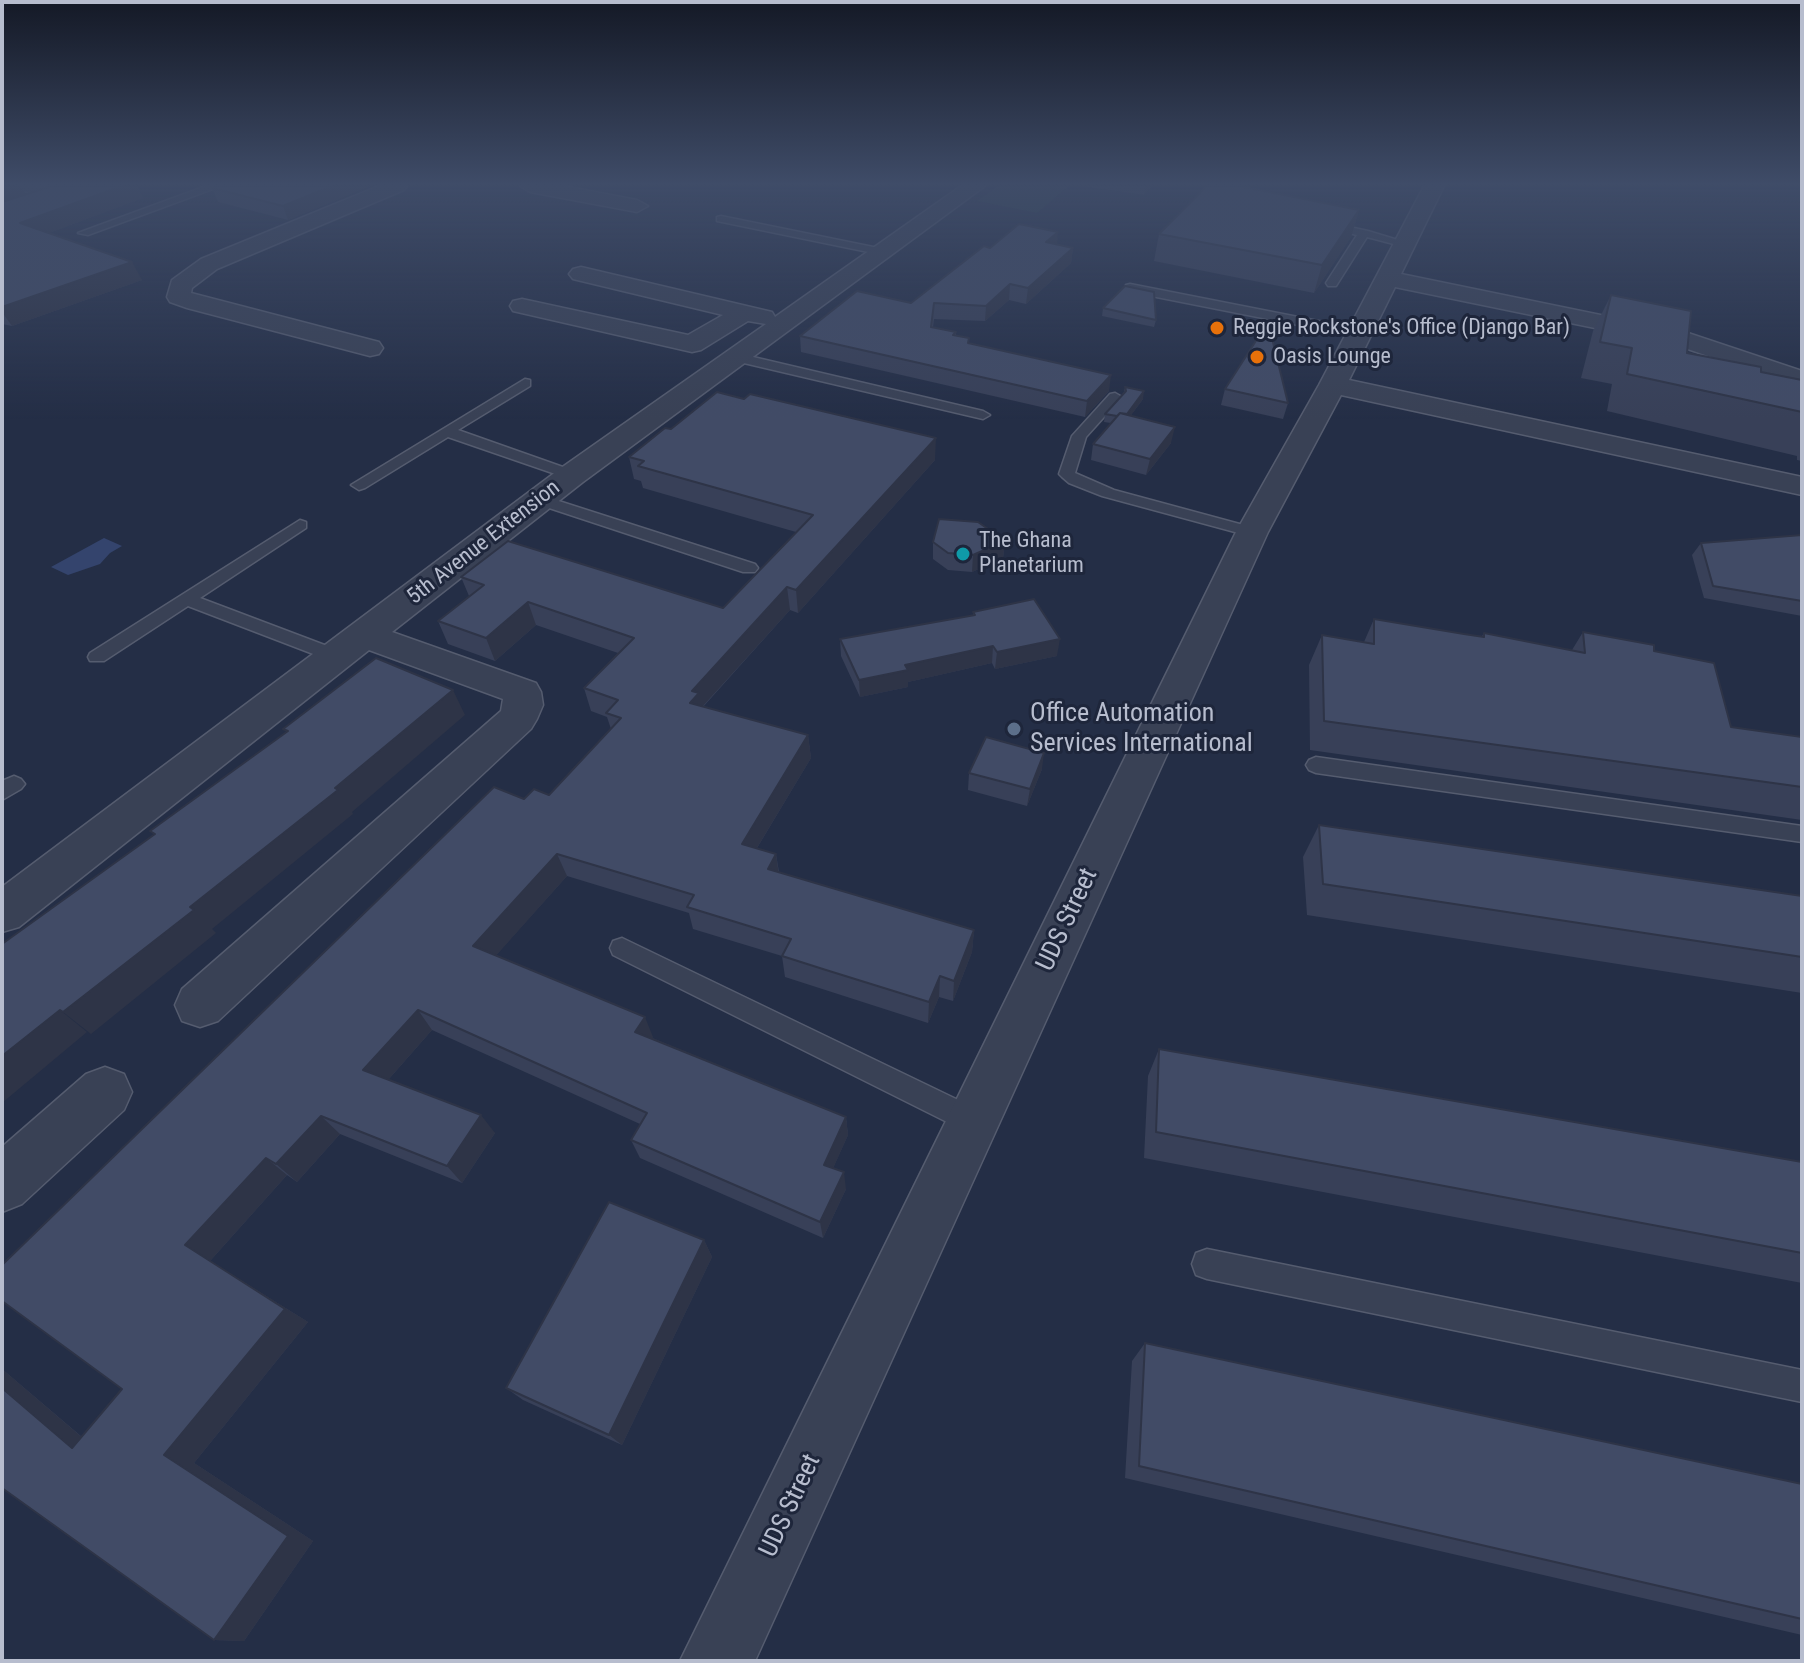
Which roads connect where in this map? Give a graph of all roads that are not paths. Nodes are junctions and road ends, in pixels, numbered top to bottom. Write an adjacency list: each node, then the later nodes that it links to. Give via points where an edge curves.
1 (210, 264): 15 (street, via 180,285 179,297)
2 (867, 264): 13 (street, 5th Avenue Extension)
3 (1365, 264): 7 (lane)
4 (1381, 264): 14 (street, UDS Street)
5 (1425, 264): 17 (street)
6 (581, 274): 8 (street)
7 (1332, 283)
8 (640, 288): 11 (street); 12 (street)
9 (1130, 288): 14 (lane)
10 (522, 306): 12 (street)
11 (744, 313): 12 (street, via 692,344); 13 (street)
12 (589, 321)
13 (785, 322): 16 (street, 5th Avenue Extension)
14 (1359, 333): 19 (street, UDS Street)
15 (370, 348)
16 (736, 357): 21 (lane); 23 (street, 5th Avenue Extension)
17 (1802, 380)
18 (525, 383): 22 (lane)
19 (1333, 385): 25 (street); 28 (street, UDS Street)
20 (1115, 397): 28 (lane, via 1079,436 1067,474 1108,493)
21 (983, 415)
22 (446, 431): 23 (lane); 24 (lane)
23 (572, 475): 26 (street, 5th Avenue Extension)
24 (359, 485)
25 (1802, 486)
26 (540, 500): 29 (lane); 31 (street, 5th Avenue Extension)
27 (300, 525): 30 (lane)
28 (1252, 532): 39 (street, UDS Street)
29 (749, 568)
30 (186, 599): 31 (lane); 32 (lane)
31 (350, 646): 35 (street, 5th Avenue Extension); 37 (street, via 522,692 523,705 517,719)
32 (97, 657)
33 (1316, 765): 34 (lane)
34 (1802, 834)
35 (2, 913)
36 (622, 948): 39 (lane)
37 (200, 1005)
38 (105, 1092): 40 (street)
39 (973, 1121): 43 (street, UDS Street)
40 (2, 1184)
41 (1207, 1264): 42 (lane)
42 (1802, 1386)
43 (717, 1661)

